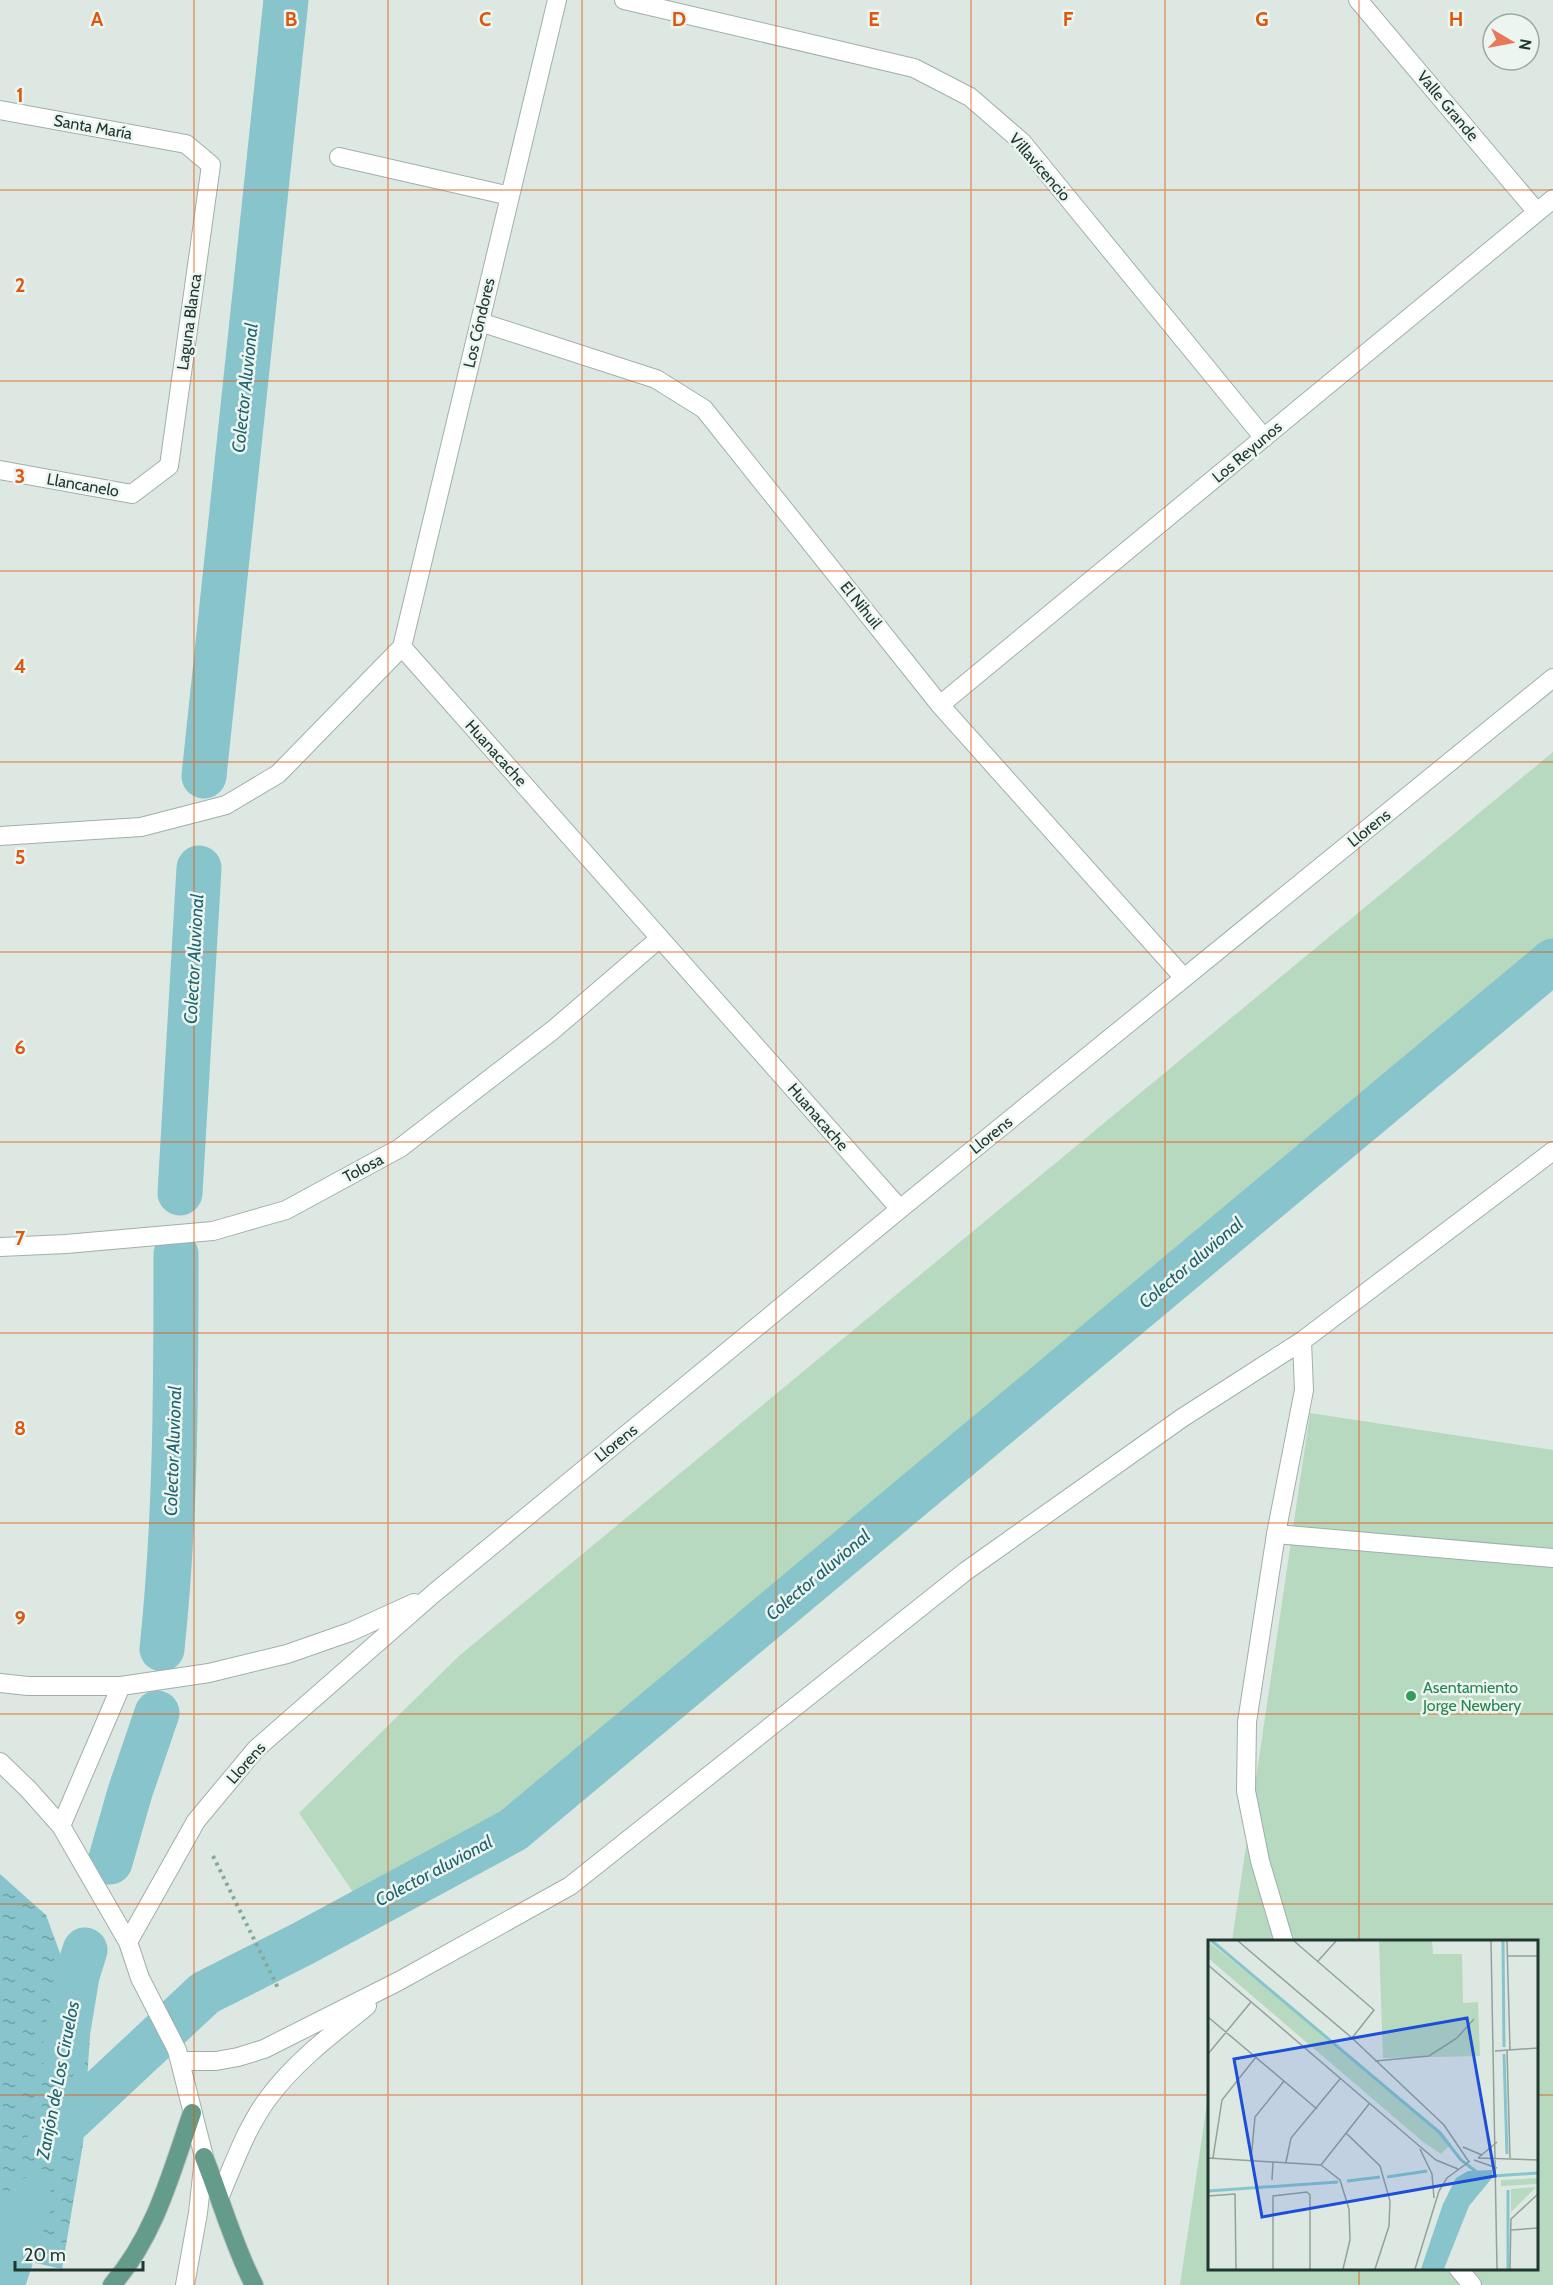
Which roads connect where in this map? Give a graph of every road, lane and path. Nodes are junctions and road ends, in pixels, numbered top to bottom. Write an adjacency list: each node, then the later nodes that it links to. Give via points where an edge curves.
1 (557, 0): 7 (street, Los Cóndores)
2 (624, 0): 11 (street, Villavicencio, via 914,69 970,97 1022,142)
3 (1358, 0): 9 (street, Valle Grande)
4 (0, 110): 5 (street, Santa María)
5 (186, 144): 13 (street, Laguna Blanca, via 211,165 169,466)
6 (339, 157): 7 (street)
7 (510, 196): 10 (street, Los Cóndores)
8 (1553, 199): 9 (street, Los Reyunos)
9 (1537, 212): 11 (street, Los Reyunos)
10 (480, 322): 14 (street, Los Cóndores); 16 (street, El Nihuil, via 656,380 704,409)
11 (1264, 438): 16 (street, Los Reyunos)
12 (0, 470): 13 (street, Llancanelo)
13 (132, 494)
14 (402, 647): 17 (street, via 278,774 226,805 141,827); 18 (street, Huanacache)
15 (1553, 678): 19 (street, Llorens)
16 (940, 705): 19 (street, El Nihuil)
17 (0, 836)
18 (660, 938): 21 (street, Huanacache); 22 (street, Tolosa, via 553,1030 400,1148 286,1210 213,1231)
19 (1184, 978): 21 (street, Llorens)
20 (1553, 1151): 23 (street)
21 (900, 1209): 26 (street, Llorens)
22 (0, 1246)
23 (1302, 1341): 24 (street, via 1304,1390); 34 (street, via 1182,1418 966,1571 570,1886)
24 (1276, 1534): 25 (street); 32 (street, via 1247,1722 1246,1791 1260,1861)
25 (1553, 1558)
26 (433, 1594): 28 (street, Llorens, via 350,1632 287,1654 208,1673); 30 (street, Llorens, via 256,1749)
27 (0, 1683): 28 (street, Llorens)
28 (121, 1686): 31 (street)
29 (0, 1762): 31 (street)
30 (196, 1821): 33 (street, Llorens); 35 (path)
31 (61, 1826): 33 (street)
32 (1284, 1940)
33 (128, 1942): 36 (street, via 140,1978)
34 (399, 1981): 36 (street, via 264,2049 216,2061); 39 (street, via 324,2040 268,2098 243,2140)
35 (279, 1990)
36 (178, 2056): 37 (street)
37 (192, 2112): 38 (street); 41 (main road, via 145,2240)
38 (204, 2157): 39 (main road); 42 (street)
39 (220, 2196): 43 (main road, via 241,2260)
40 (1460, 2270): 44 (street)
41 (112, 2285)
42 (185, 2285)
43 (254, 2285)
44 (1472, 2285)

